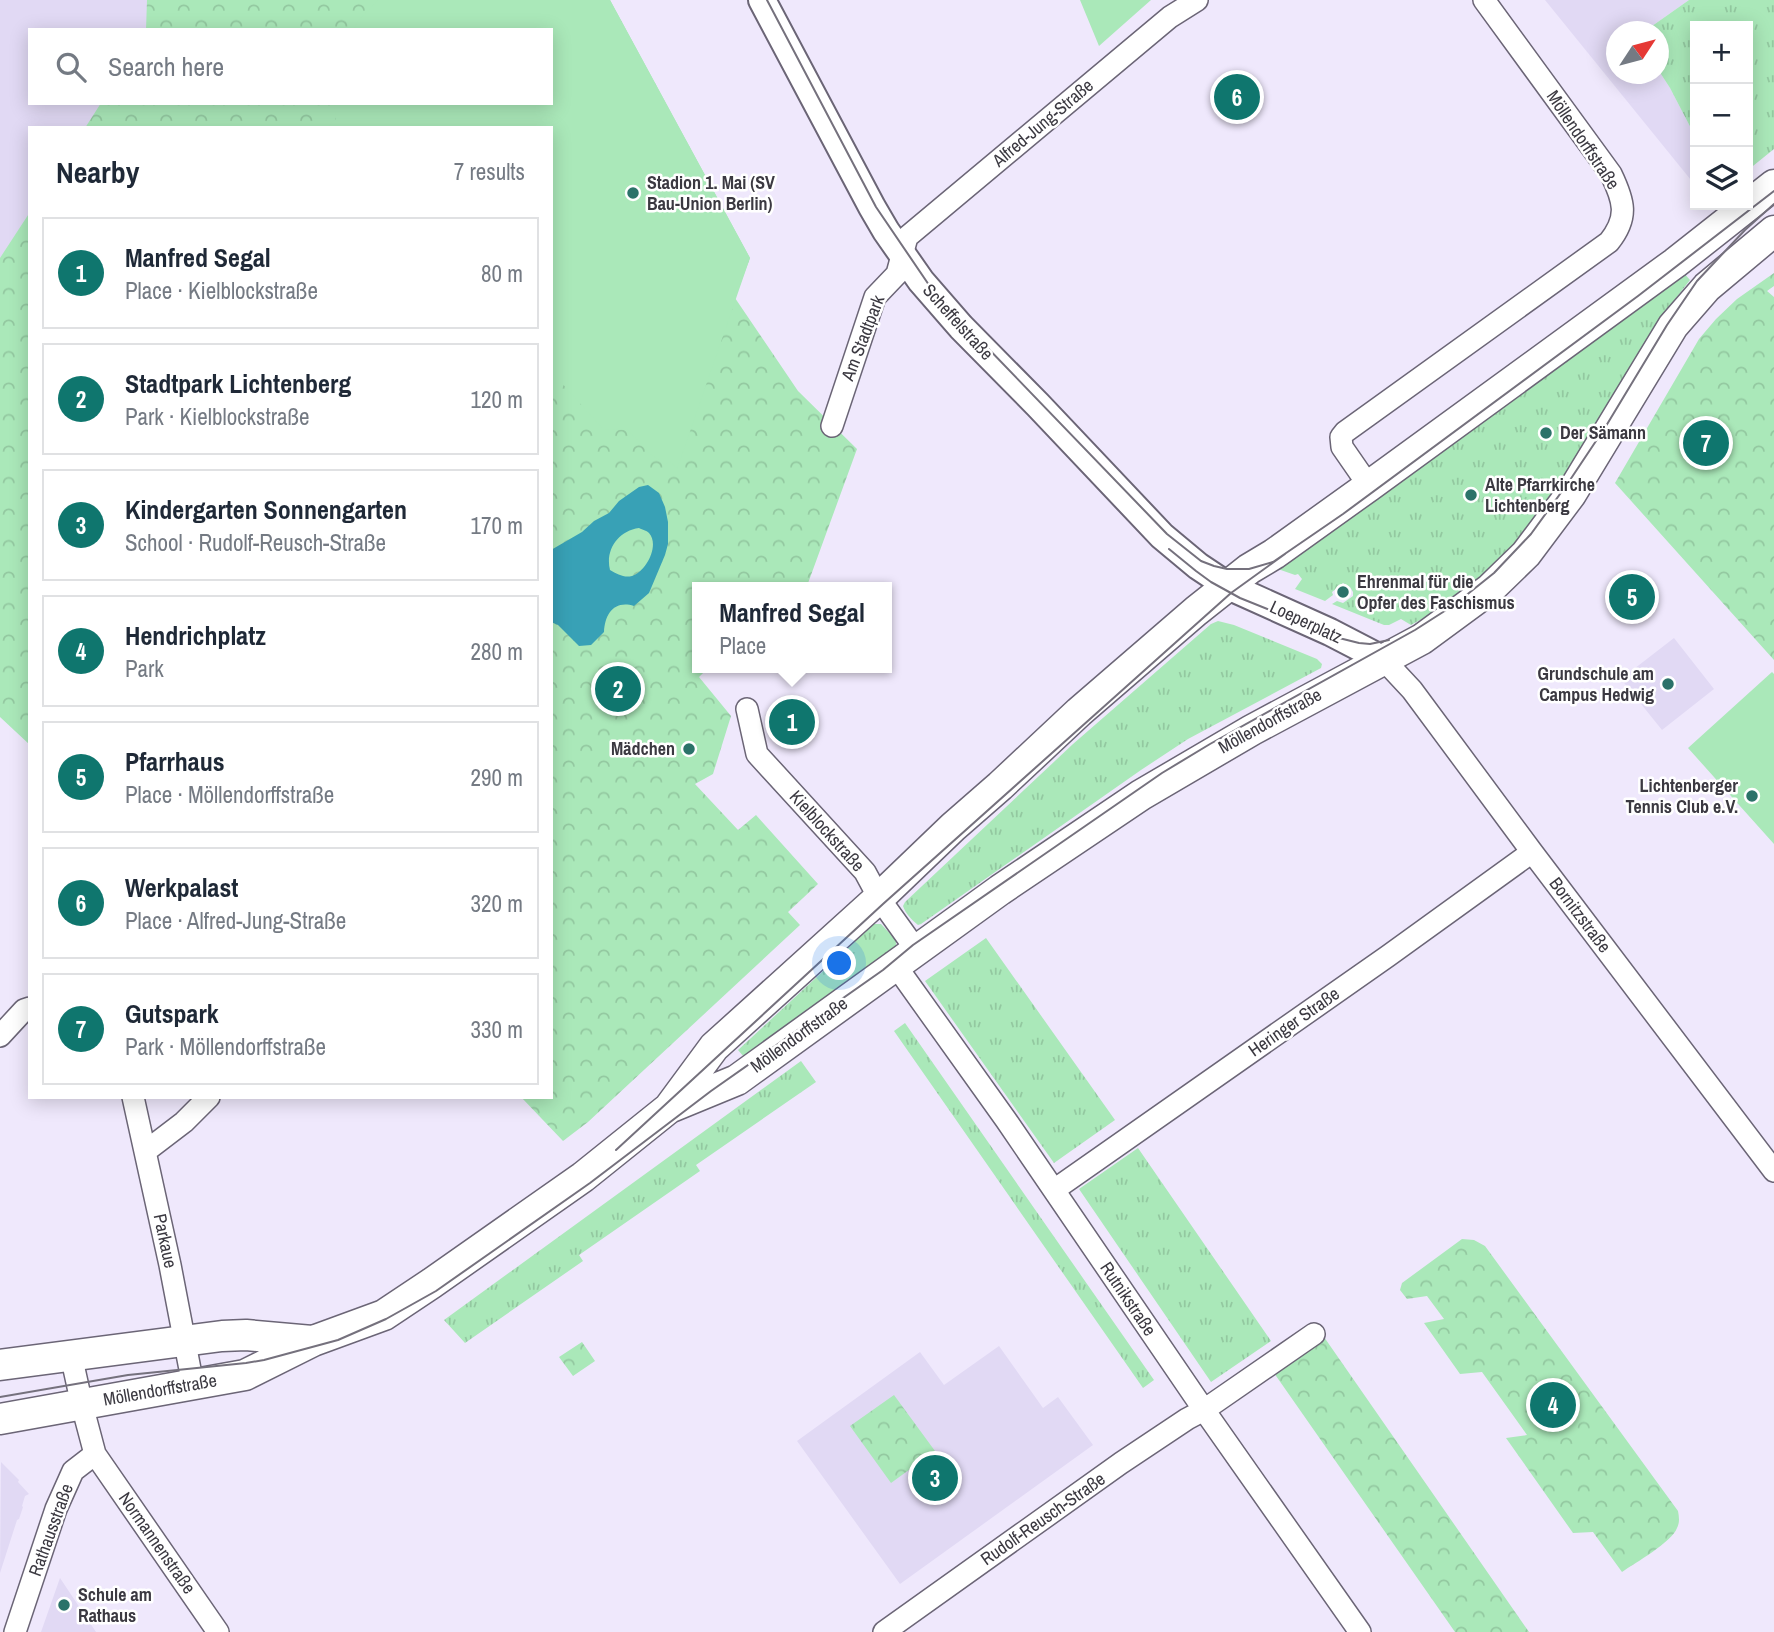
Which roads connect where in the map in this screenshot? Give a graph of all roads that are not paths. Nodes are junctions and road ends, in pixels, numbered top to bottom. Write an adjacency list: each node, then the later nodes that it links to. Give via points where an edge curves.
1 (762, 0): 6 (street, Scheffelstraße, via 872,207)
2 (1197, 0): 6 (street, Alfred-Jung-Straße, via 1170,17 907,237)
3 (1484, 0): 8 (street, Möllendorffstraße, via 1611,174 1623,204 1622,218 1609,242 1345,432 1342,447)
4 (1774, 186): 8 (main road, Möllendorffstraße)
5 (1774, 231): 10 (main road, Möllendorffstraße, via 1707,287 1673,326 1571,494 1526,554 1457,614)
6 (903, 256): 7 (street, Am Stadtpark, via 897,274 875,297); 9 (street, Scheffelstraße, via 961,327 1162,536)
7 (832, 426)
8 (1369, 486): 9 (main road, Möllendorffstraße)
9 (1228, 586): 10 (street, Loeperplatz); 13 (main road, Möllendorffstraße, via 1079,712)
10 (1384, 660): 12 (street, Bornitzstraße, via 1409,686); 14 (main road, Möllendorffstraße, via 1141,795)
11 (747, 709): 13 (street, Kielblockstraße, via 757,754 865,872)
12 (1532, 852): 21 (street, Bornitzstraße); 22 (street, Heringer Straße)
13 (879, 898): 14 (street, Kielblockstraße); 19 (main road, Möllendorffstraße, via 714,1047)
14 (906, 958): 19 (main road, Möllendorffstraße, via 737,1080); 22 (street, Rutnikstraße)
15 (28, 1009): 16 (street)
16 (0, 1036)
17 (133, 1099): 20 (street, Parkaue)
18 (207, 1099): 20 (street)
19 (668, 1108): 25 (main road, Möllendorffstraße, via 583,1177 384,1315)
20 (146, 1151): 24 (street, Parkaue)
21 (1774, 1171)
22 (1054, 1190): 30 (street, Rutnikstraße)
23 (1314, 1334): 30 (street, Rudolf-Reusch-Straße)
24 (185, 1341): 25 (main road, Möllendorffstraße, via 246,1335); 26 (main road, Möllendorffstraße); 28 (street, Parkaue)
25 (313, 1342): 28 (main road, Möllendorffstraße, via 245,1375)
26 (71, 1355): 27 (main road, Möllendorffstraße); 29 (street)
27 (0, 1365)
28 (193, 1385): 29 (main road, Möllendorffstraße)
29 (82, 1405): 31 (main road, Möllendorffstraße); 32 (street)
30 (1204, 1410): 35 (street, Rudolf-Reusch-Straße, via 1121,1463); 36 (street, Rutnikstraße)
31 (0, 1419)
32 (95, 1454): 33 (street, Rathausstraße, via 73,1471 56,1508); 34 (street, Normannenstraße)
33 (15, 1632)
34 (218, 1632)
35 (884, 1632)
36 (1360, 1632)

